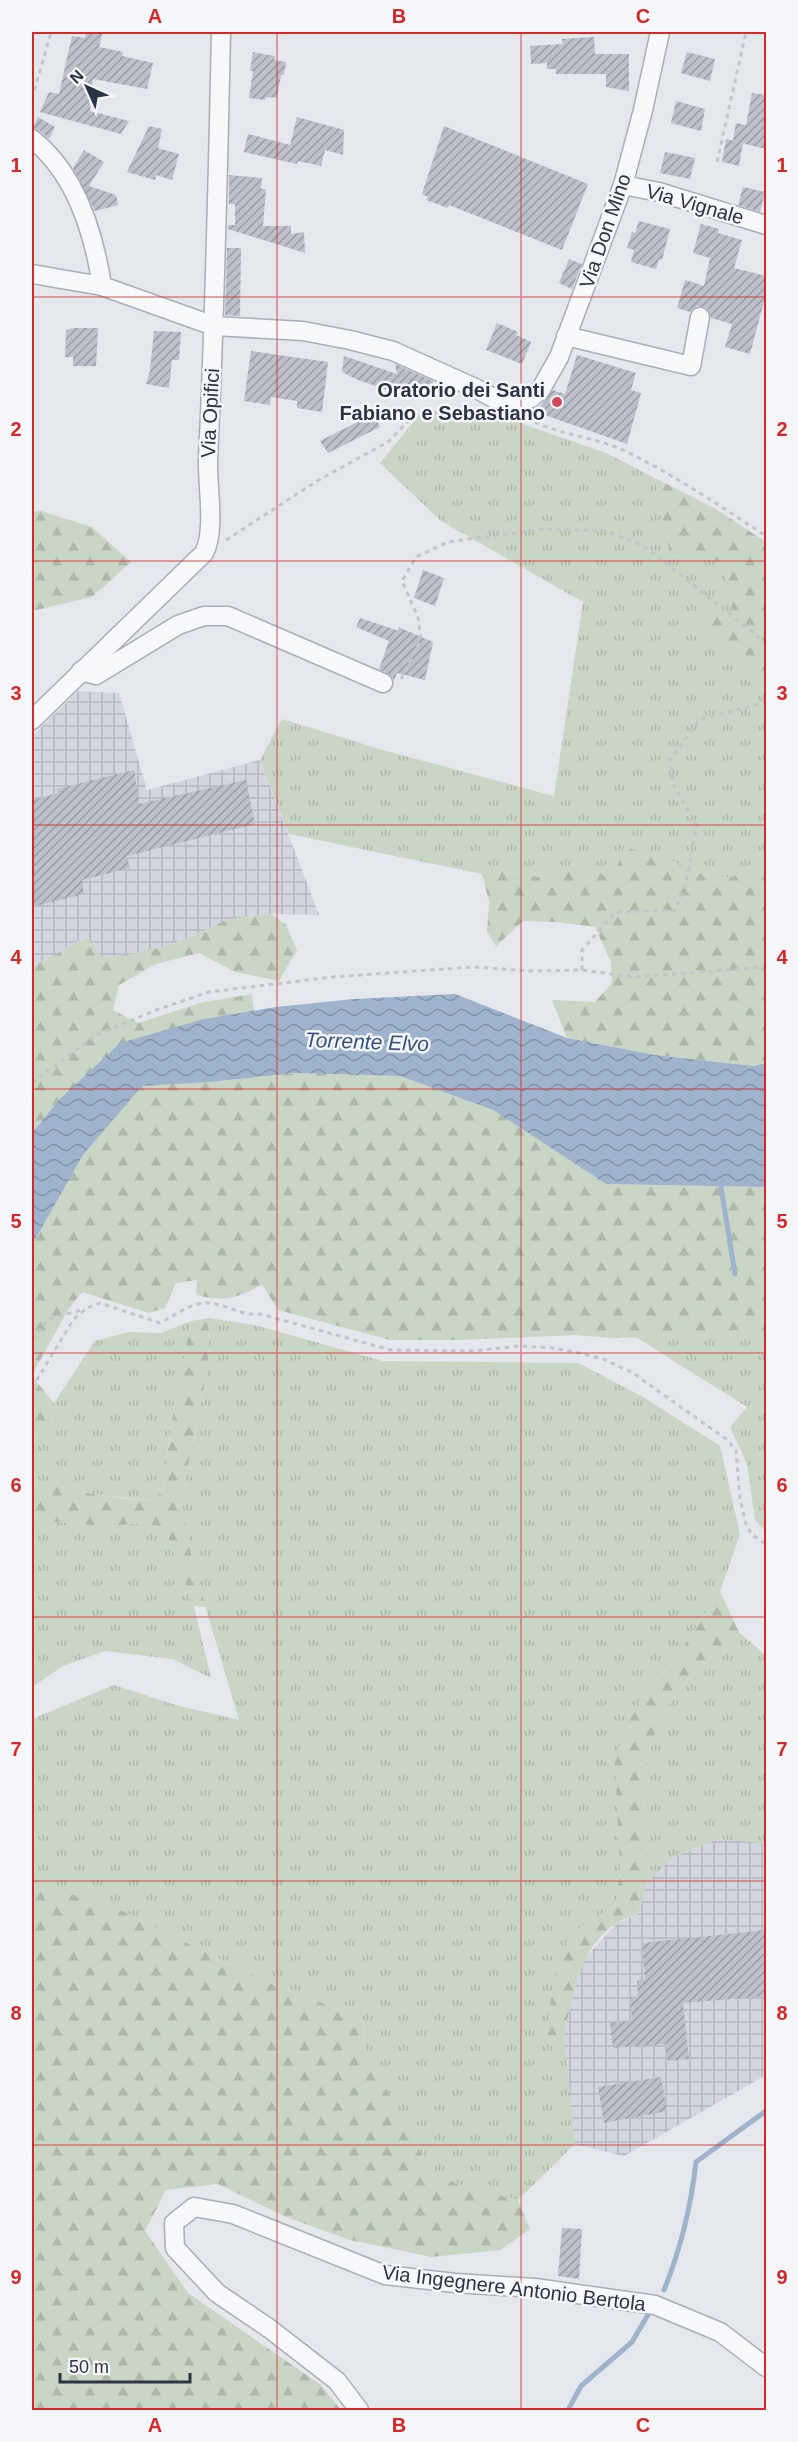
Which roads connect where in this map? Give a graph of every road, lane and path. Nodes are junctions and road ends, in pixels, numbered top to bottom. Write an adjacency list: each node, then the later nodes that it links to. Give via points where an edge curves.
1 (51, 32): 5 (path)
2 (221, 32): 13 (street, Via Opifici)
3 (660, 32): 8 (street, Via Don Mino)
4 (746, 32): 7 (path)
5 (32, 99)
6 (32, 140): 11 (street, via 63,171 86,221)
7 (717, 162)
8 (623, 184): 9 (street, Via Vignale); 14 (street, Via Don Mino)
9 (766, 225)
10 (32, 274): 11 (street)
11 (102, 286): 13 (street)
12 (700, 317): 14 (street, via 692,366)
13 (214, 326): 15 (street, via 303,331 350,340 393,351); 18 (street, Via Opifici, via 207,483 210,531)
14 (566, 336): 16 (street, Via Don Mino, via 542,389)
15 (491, 396): 16 (street); 18 (path, via 474,406 412,417 388,442 317,481)
16 (510, 407): 17 (path, via 542,426 621,449)
17 (766, 536)
18 (204, 553): 20 (street)
19 (766, 643): 21 (path, via 645,547 607,531 542,529 448,542 416,557 402,581 418,617 421,639 398,686)
20 (81, 671): 21 (street, via 96,675 178,625 204,615 228,616); 23 (street)
21 (383, 683)
22 (766, 702): 25 (path, via 699,720 670,760 673,784 697,825 686,883 675,910 616,912 582,950)
23 (32, 720)
24 (766, 967): 25 (path, via 634,977)
25 (582, 970): 26 (path, via 402,970 208,992 96,1035)
26 (32, 1083)
27 (87, 1308): 28 (path, via 49,1319); 29 (path, via 74,1320); 30 (path, via 100,1303 160,1323 208,1303 391,1350 473,1352 518,1346 553,1348 603,1359 658,1389 731,1444 736,1450 746,1524 752,1535)
28 (32, 1339)
29 (32, 1388)
30 (766, 1544)
31 (766, 2367): 32 (street, Via Ingegnere Antonio Bertola, via 720,2332 641,2302 385,2275 233,2214 194,2207 174,2223 175,2248 217,2293 337,2381)
32 (359, 2410)

